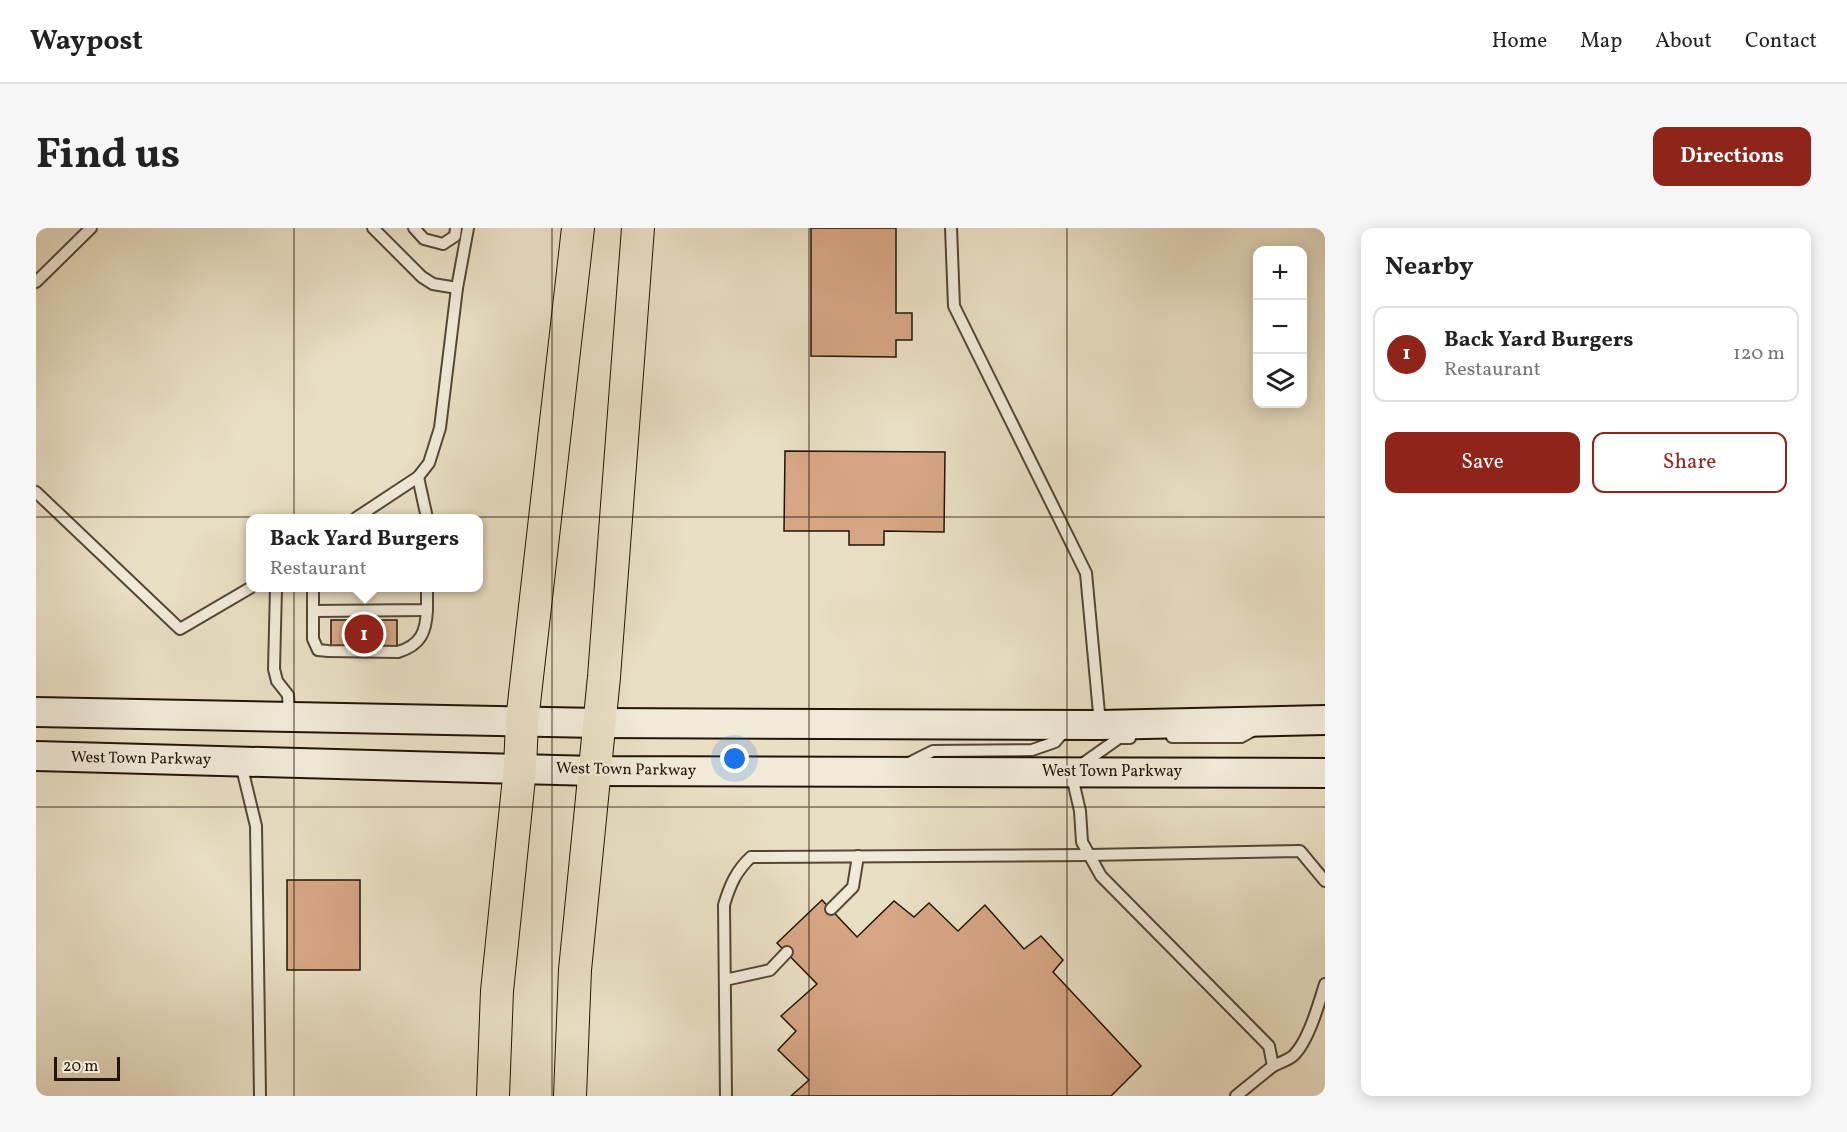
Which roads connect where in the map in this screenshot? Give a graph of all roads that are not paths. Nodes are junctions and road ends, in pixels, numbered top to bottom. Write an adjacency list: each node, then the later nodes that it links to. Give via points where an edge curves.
1 (91, 228): 9 (lane)
2 (373, 228): 10 (lane, via 422,277 433,284)
3 (414, 228): 4 (lane, via 424,239 443,244 455,236)
4 (456, 228)
5 (468, 228): 10 (lane)
6 (578, 228): 24 (main road)
7 (638, 228): 26 (main road)
8 (951, 228): 28 (lane, via 954,306 1086,573)
9 (36, 282)
10 (457, 288): 11 (lane, via 440,428 429,463)
11 (418, 477): 13 (lane); 14 (lane)
12 (36, 492): 15 (lane, via 180,629)
13 (363, 514)
14 (426, 514)
15 (246, 590)
16 (276, 592): 22 (lane, via 274,669 277,681 288,695)
17 (313, 592): 20 (lane)
18 (427, 592): 19 (lane)
19 (427, 610): 20 (lane); 20 (lane, via 426,626 419,639 398,652 318,650 313,639)
20 (313, 611)
21 (36, 712): 22 (main road)
22 (289, 717): 24 (main road)
23 (1325, 720): 25 (main road)
24 (522, 721): 26 (main road); 33 (main road)
25 (1272, 721): 28 (main road); 29 (lane, via 1241,737)
26 (599, 723): 27 (main road); 34 (main road)
27 (1070, 724): 28 (main road); 35 (lane, via 1055,742 1032,750 933,751)
28 (1100, 725)
29 (1160, 737)
30 (1140, 738): 36 (lane, via 1119,738)
31 (36, 756): 32 (main road, West Town Parkway)
32 (240, 761): 33 (main road, West Town Parkway); 46 (lane, via 256,826)
33 (520, 768): 34 (main road, West Town Parkway); 47 (main road, via 497,991)
34 (595, 771): 35 (main road, West Town Parkway); 48 (main road, via 575,970)
35 (891, 772): 36 (main road, West Town Parkway)
36 (1071, 772): 37 (main road, West Town Parkway); 38 (lane, via 1082,842)
37 (1325, 773)
38 (1089, 855): 39 (lane); 40 (lane, via 1300,851); 45 (lane, via 1101,876 1269,1047)
39 (858, 856): 41 (lane, via 853,887); 43 (lane, via 751,857 741,866 730,882 724,905)
40 (1325, 881)
41 (831, 909)
42 (787, 952): 43 (lane, via 770,970)
43 (725, 980): 49 (lane)
44 (1325, 984): 45 (lane, via 1317,1012 1294,1055)
45 (1273, 1066): 50 (lane)
46 (260, 1096)
47 (493, 1096)
48 (570, 1096)
49 (726, 1096)
50 (1236, 1096)

